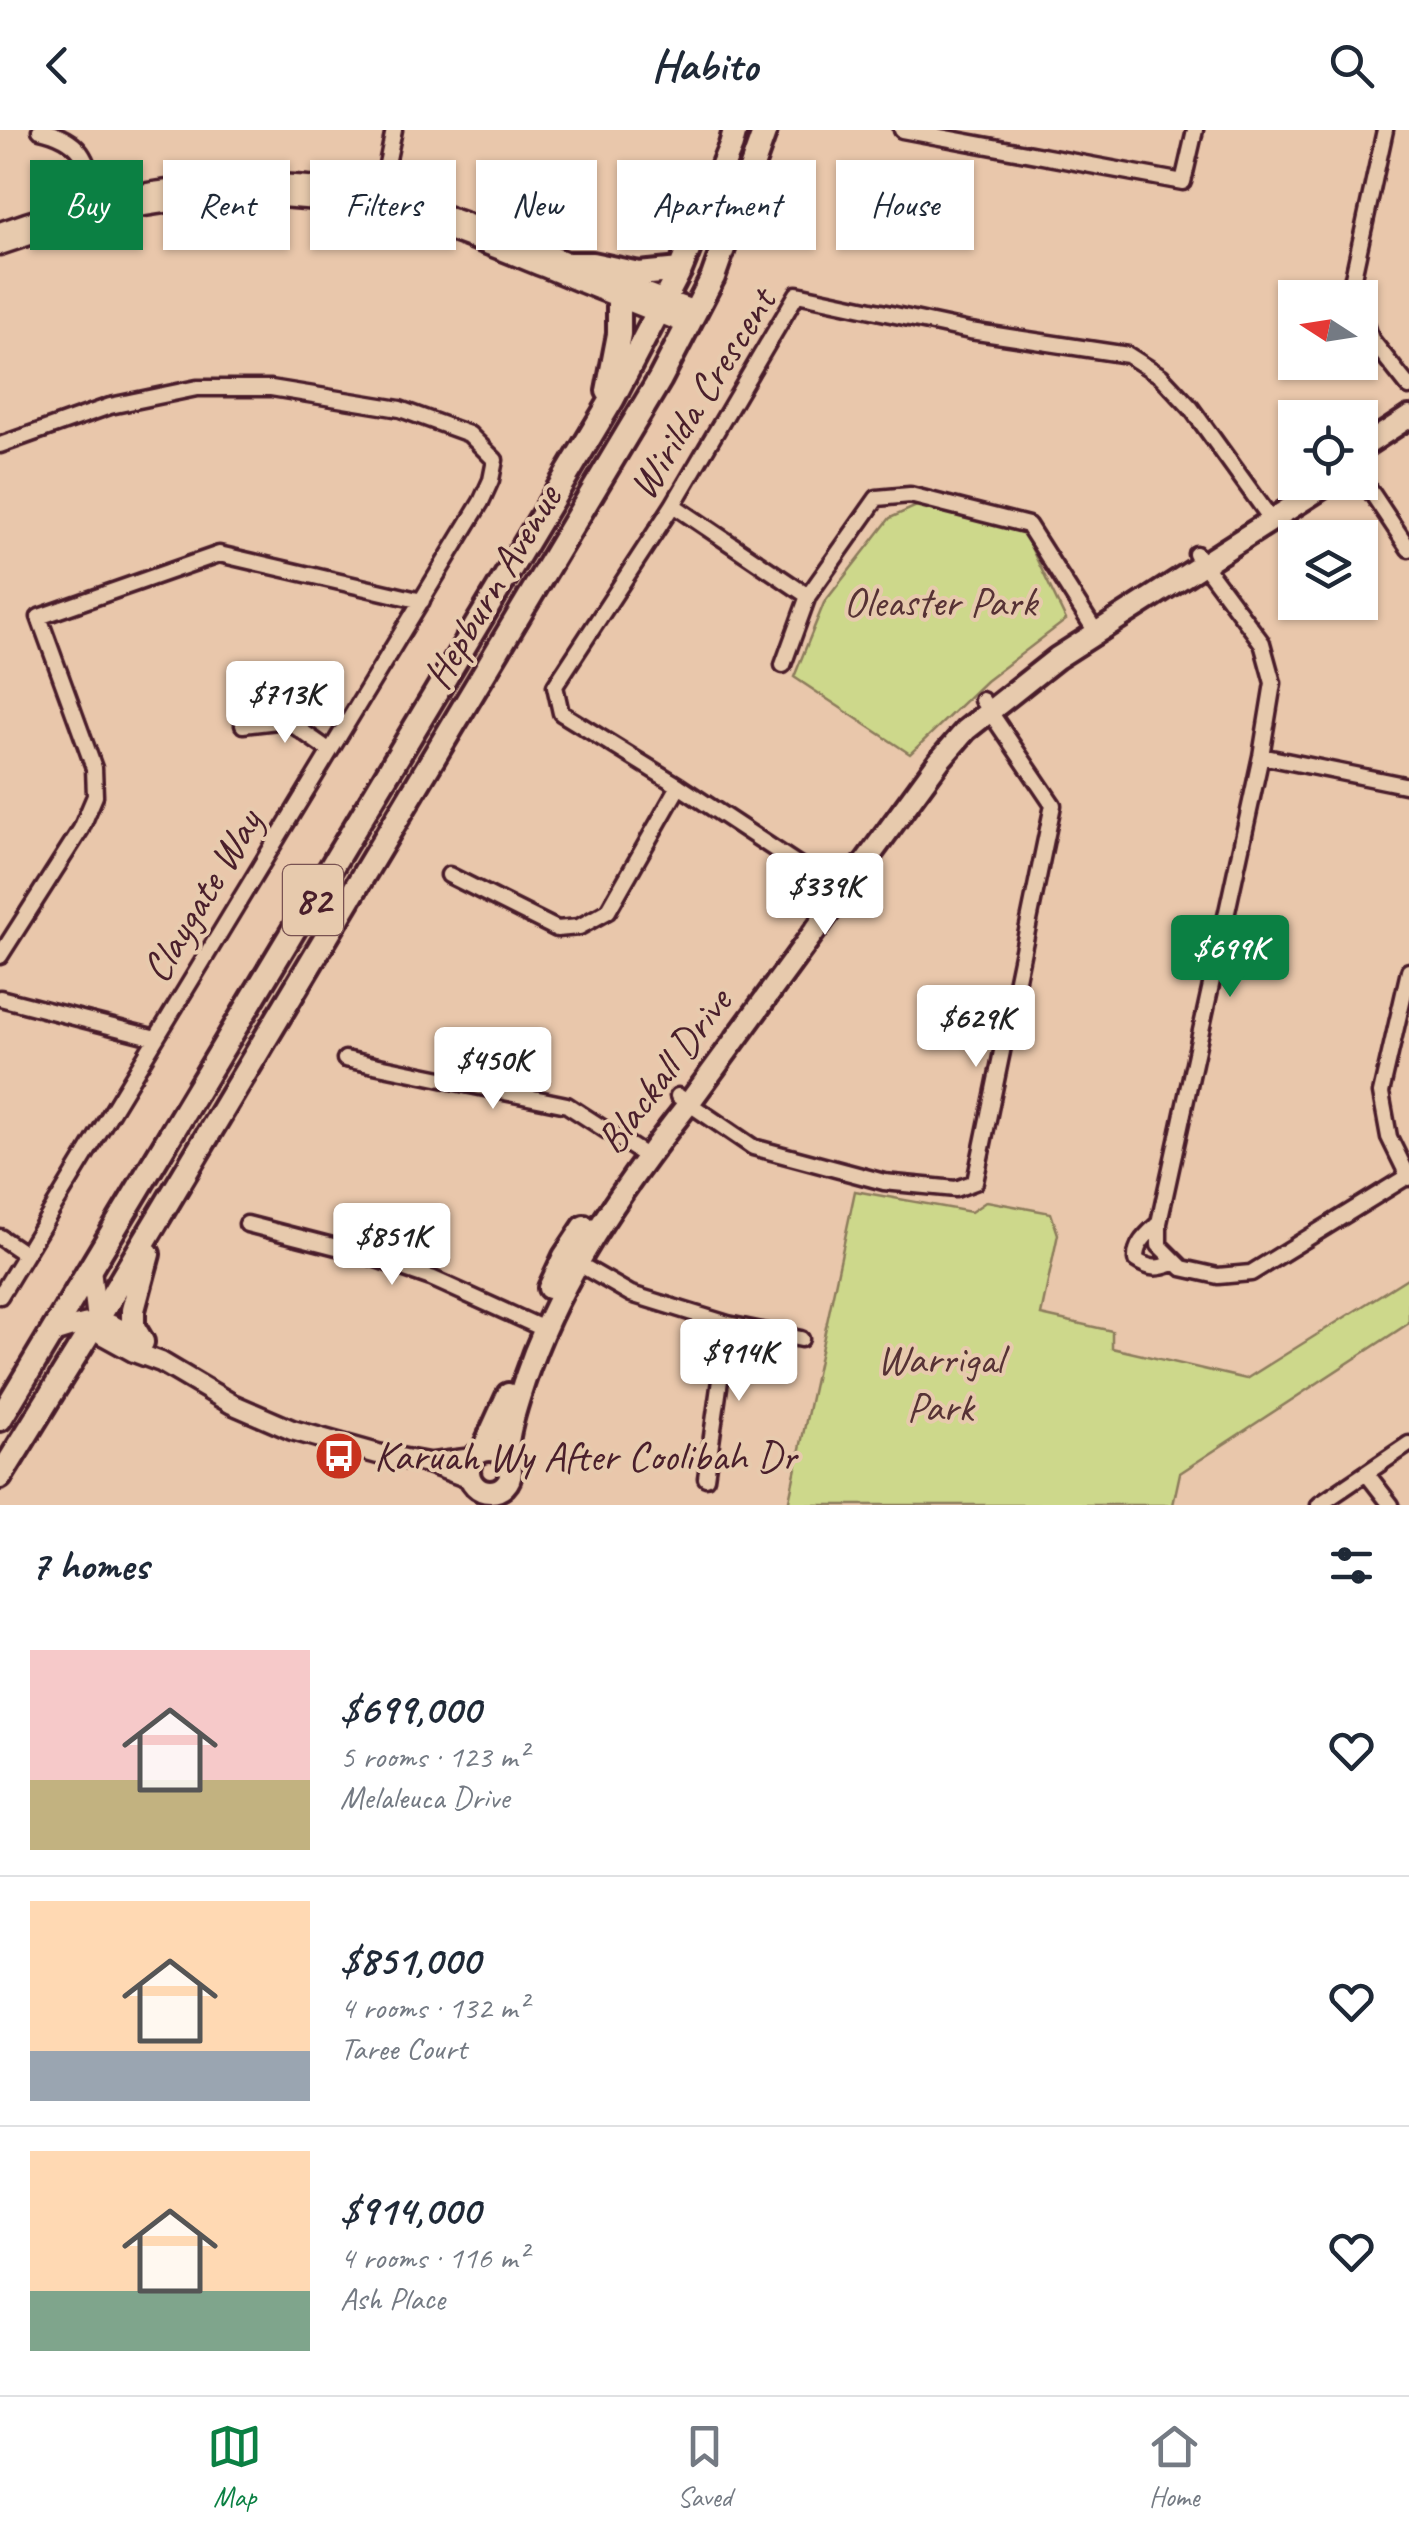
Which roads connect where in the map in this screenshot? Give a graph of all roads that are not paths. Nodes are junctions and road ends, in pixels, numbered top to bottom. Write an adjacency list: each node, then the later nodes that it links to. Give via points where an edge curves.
1 (40, 130): 8 (street, via 59,134)
2 (394, 130): 9 (street)
3 (735, 130): 19 (main road, Hepburn Avenue / 82)
4 (765, 130): 23 (main road, Hepburn Avenue / 82)
5 (902, 130): 6 (street, via 1183,182)
6 (1194, 130)
7 (1385, 130): 20 (street)
8 (85, 160)
9 (388, 160)
10 (310, 199): 11 (street)
11 (143, 204)
12 (456, 221): 18 (street)
13 (30, 225): 14 (street)
14 (0, 232)
15 (456, 233): 21 (street)
16 (30, 234): 17 (street)
17 (0, 245)
18 (570, 264): 19 (main road, via 639,274); 22 (street)
19 (680, 270): 22 (main road, Hepburn Avenue / 82)
20 (1352, 280)
21 (619, 298): 22 (street); 27 (main road, via 614,365)
22 (662, 307): 23 (street); 27 (main road, Hepburn Avenue / 82)
23 (692, 318): 58 (main road, Hepburn Avenue / 82)
24 (1378, 348): 25 (street)
25 (1409, 387)
26 (1409, 416): 29 (main road)
27 (593, 432): 66 (main road, Hepburn Avenue / 82)
28 (1409, 432): 31 (main road)
29 (1378, 438)
30 (0, 444): 40 (street, Claygate Way, via 110,406 197,388 272,388 400,409 470,434 495,460 491,480)
31 (1378, 452)
32 (1286, 500): 36 (main road, Blackall Drive)
33 (1296, 500): 36 (main road, Blackall Drive)
34 (1377, 500): 37 (street)
35 (673, 506): 36 (street, Wirilda Crescent, via 797,294 970,331 1128,355 1161,376 1191,408); 39 (street); 47 (street, Wirilda Crescent, via 555,686 561,713)
36 (1268, 514): 38 (main road, Blackall Drive)
37 (1409, 549)
38 (1200, 559): 41 (main road, Blackall Drive); 46 (street, via 1262,643 1273,683)
39 (808, 596): 41 (street, via 877,498 910,495 1028,525); 42 (street)
40 (422, 601): 45 (street, Claygate Way); 51 (street, via 219,554 39,617 94,768 95,796 81,830)
41 (1093, 627): 43 (main road, Blackall Drive, via 1030,662)
42 (782, 665)
43 (986, 705): 50 (main road, Blackall Drive, via 916,769); 56 (street, via 1053,805 975,1182 956,1190 884,1182 753,1147)
44 (243, 725): 45 (street, via 286,720)
45 (330, 751): 54 (street, Claygate Way)
46 (1262, 756): 48 (street); 60 (street)
47 (679, 786): 49 (street, via 608,910 578,927 558,929); 50 (street, Wirilda Crescent)
48 (1409, 786)
49 (448, 875)
50 (836, 889): 56 (main road, Blackall Drive)
51 (0, 956)
52 (1409, 971): 59 (street, via 1381,1093 1389,1137)
53 (0, 998): 54 (street)
54 (156, 1038): 63 (street, Claygate Way)
55 (345, 1059): 57 (street, via 566,1105)
56 (683, 1099): 57 (main road, Blackall Drive)
57 (641, 1152): 64 (main road, Blackall Drive)
58 (190, 1166): 68 (main road, Hepburn Avenue / 82); 73 (main road, via 138,1286 132,1327)
59 (1409, 1177): 65 (street, via 1251,1273 1218,1276)
60 (1159, 1223): 65 (street, via 1159,1245); 65 (street, via 1140,1242 1136,1260 1158,1269)
61 (247, 1224): 70 (street, via 431,1278)
62 (0, 1237): 63 (street)
63 (25, 1254): 67 (street, Claygate Way)
64 (571, 1260): 69 (street, via 630,1294); 70 (main road, Blackall Drive)
65 (1174, 1263)
66 (91, 1269): 68 (street); 71 (main road, Hepburn Avenue / 82)
67 (0, 1296)
68 (97, 1320): 71 (street); 73 (street); 74 (street, via 103,1335); 79 (main road, Hepburn Avenue / 82)
69 (728, 1324): 72 (street); 81 (street)
70 (538, 1327): 77 (main road, Blackall Drive); 80 (main road, Blackall Drive)
71 (52, 1333): 75 (main road, Hepburn Avenue / 82)
72 (801, 1339)
73 (142, 1342): 74 (street)
74 (161, 1362): 80 (street, via 292,1430)
75 (0, 1420)
76 (1409, 1444): 78 (street)
77 (506, 1458): 80 (main road, via 492,1450); 82 (main road, Blackall Drive, via 510,1476)
78 (1367, 1474): 83 (street); 84 (street)
79 (0, 1476)
80 (476, 1476): 82 (main road)
81 (706, 1478)
82 (498, 1497)
83 (1319, 1505)
84 (1391, 1505)

